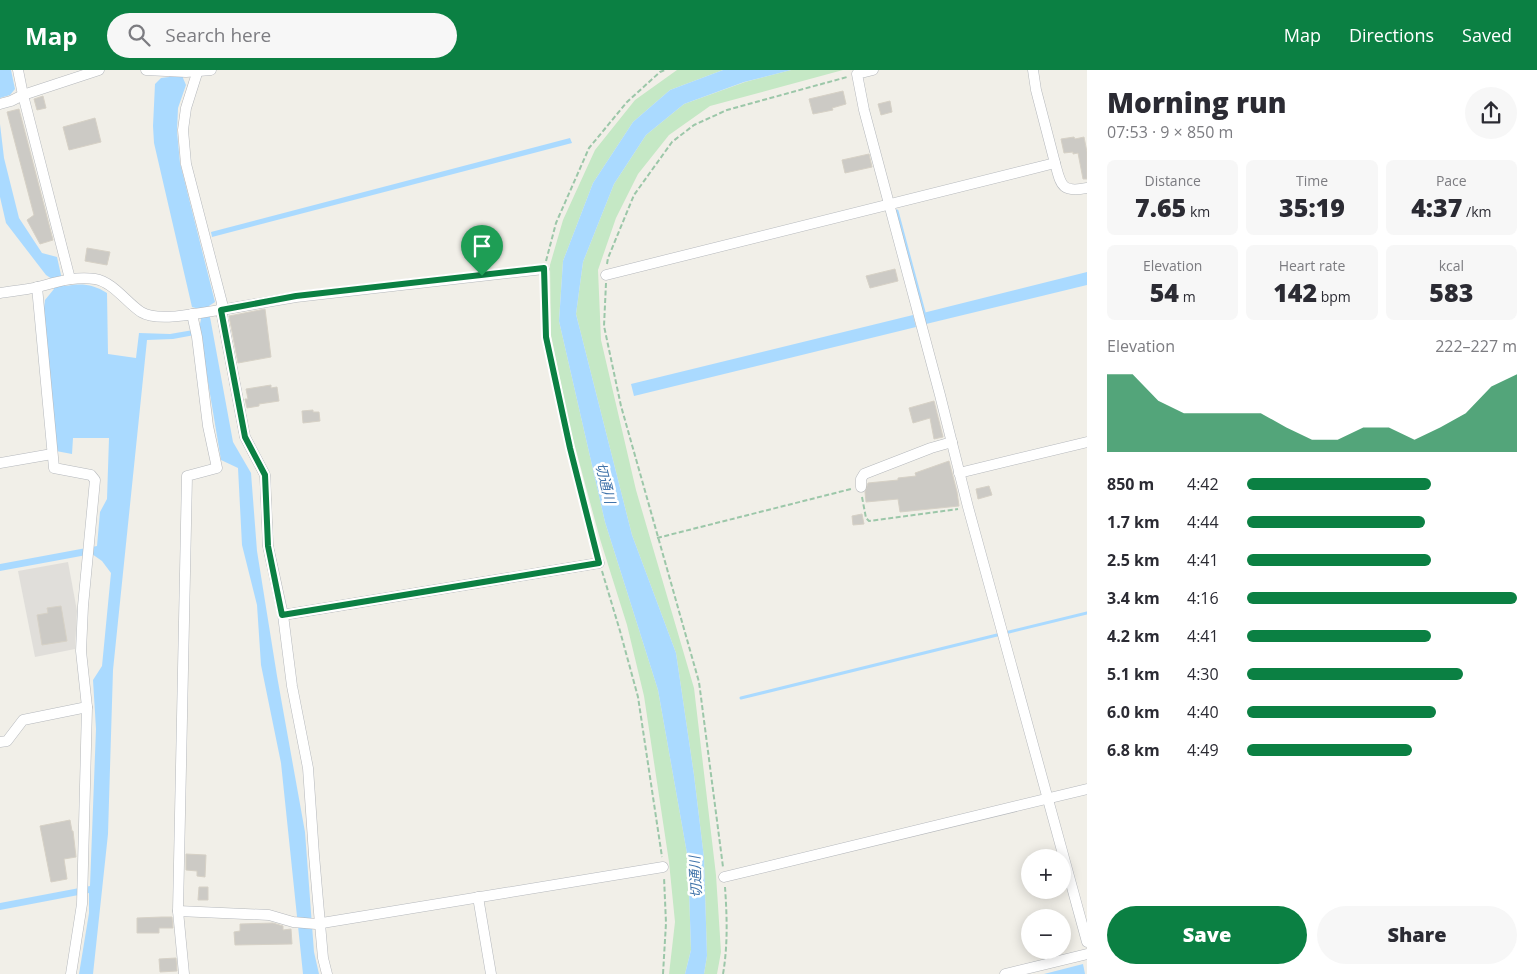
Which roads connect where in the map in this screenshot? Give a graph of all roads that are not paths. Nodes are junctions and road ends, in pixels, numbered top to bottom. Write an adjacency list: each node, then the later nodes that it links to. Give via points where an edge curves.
1 (18, 70): 8 (street)
2 (99, 70): 8 (street)
3 (146, 70): 7 (street)
4 (210, 70): 7 (street)
5 (873, 70): 12 (street, via 857,74)
6 (1033, 70): 10 (street)
7 (198, 71): 18 (street, via 186,108 183,130 186,164 222,303)
8 (23, 96): 9 (street); 15 (street)
9 (0, 104)
10 (1055, 163): 11 (street, via 1060,182 1066,189); 12 (street)
11 (1087, 188)
12 (888, 205): 14 (street); 20 (street)
13 (544, 268): 18 (street, via 296,296)
14 (606, 274)
15 (68, 279): 16 (street); 19 (street, via 97,279 110,285 142,313 154,317)
16 (38, 287): 17 (street); 22 (street)
17 (0, 293)
18 (216, 311): 19 (street); 27 (street, via 245,437 265,475 268,546)
19 (195, 314): 35 (street, via 208,426 217,468 187,476)
20 (952, 442): 24 (street); 25 (street, via 864,474 860,479)
21 (1087, 442): 24 (street)
22 (52, 454): 23 (street); 28 (street, via 54,468 91,475 94,480 83,606 82,651)
23 (0, 463)
24 (959, 473): 31 (street)
25 (861, 487)
26 (599, 563): 27 (street)
27 (282, 615): 36 (street, via 308,768)
28 (87, 707): 29 (street, via 23,720 7,741); 39 (street, via 82,891)
29 (0, 742)
30 (1087, 789): 31 (street)
31 (1048, 798): 33 (street); 37 (street)
32 (663, 867): 34 (street)
33 (724, 877)
34 (478, 897): 36 (street); 42 (street)
35 (178, 911): 36 (street, via 269,915 293,922); 40 (street)
36 (318, 923): 41 (street)
37 (1087, 942)
38 (1087, 954): 43 (street)
39 (71, 974)
40 (184, 974)
41 (326, 974)
42 (490, 974)
43 (1005, 974)

